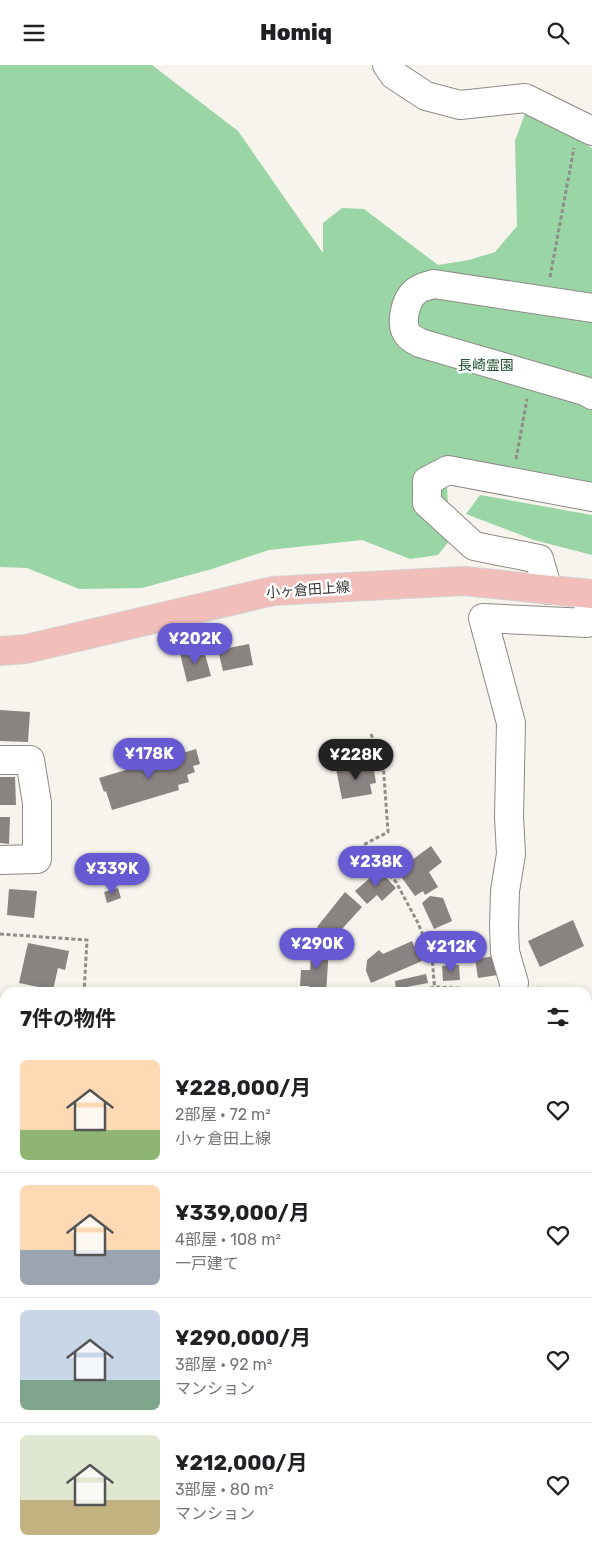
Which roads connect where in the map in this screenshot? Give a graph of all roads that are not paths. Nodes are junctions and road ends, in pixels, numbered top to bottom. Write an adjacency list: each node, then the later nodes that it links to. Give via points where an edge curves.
1 (387, 65): 2 (street, via 394,75 426,96 460,105 525,98)
2 (585, 127)
3 (592, 308): 4 (street, via 434,284 413,293 407,302 404,324 408,335 420,343)
4 (592, 395)
5 (592, 497): 6 (street, via 448,470 427,481 427,503 474,546 539,559)
6 (548, 590): 7 (main road, 小ヶ倉田上線); 8 (main road, 小ヶ倉田上線, via 464,581 273,591 26,649)
7 (591, 594): 11 (street, via 586,623 483,618 511,723 511,855 504,927 505,953)
8 (0, 651)
9 (0, 760): 10 (street, via 30,761 38,803 37,859)
10 (0, 860)
11 (514, 983)

